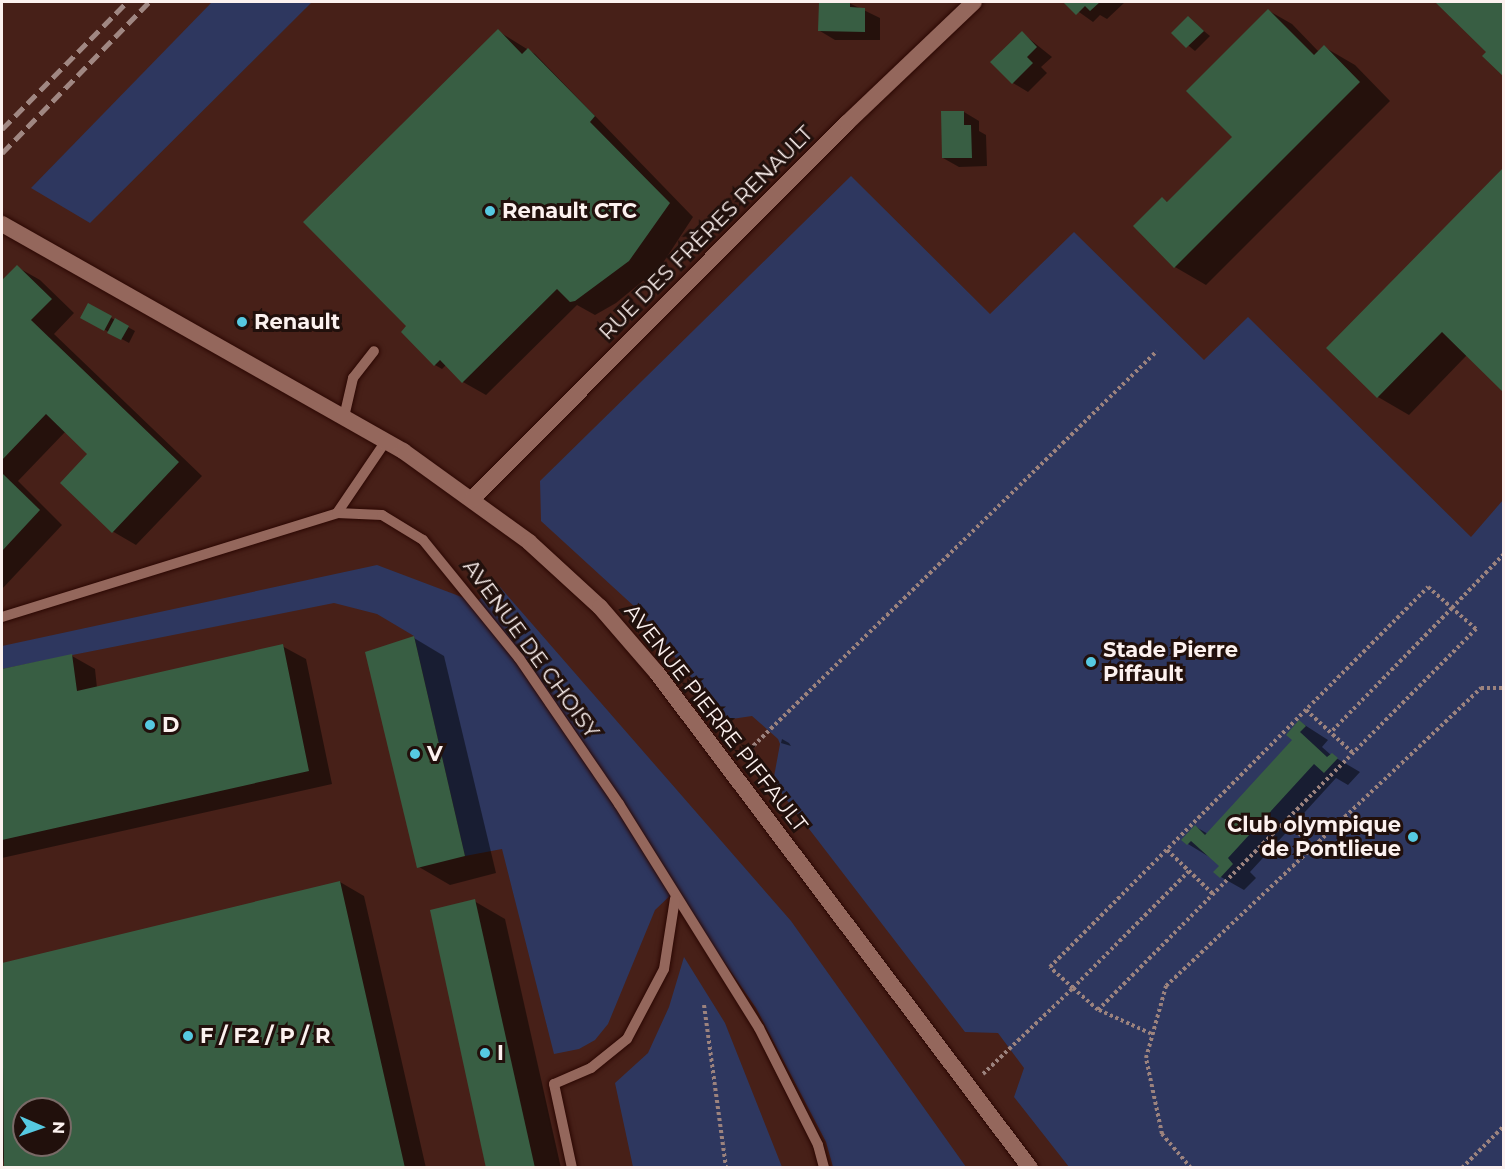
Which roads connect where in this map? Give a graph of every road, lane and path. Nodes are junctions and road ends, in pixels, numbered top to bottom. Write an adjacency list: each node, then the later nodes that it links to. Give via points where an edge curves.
1 (974, 2): 7 (street, RUE DES FRÈRES RENAULT, via 846,123)
2 (2, 224): 5 (street, AVENUE PIERRE PIFFAULT)
3 (374, 351): 5 (lane, via 353,378)
4 (1157, 351): 16 (path)
5 (344, 417): 6 (street, AVENUE PIERRE PIFFAULT)
6 (386, 441): 7 (street, AVENUE PIERRE PIFFAULT); 8 (lane)
7 (472, 499): 16 (street, AVENUE PIERRE PIFFAULT, via 529,542 600,607 657,673)
8 (338, 513): 11 (lane, AVENUE DE CHOISY); 22 (lane, AVENUE DE CHOISY, via 382,514 423,540 519,658 612,795)
9 (1503, 554): 10 (path)
10 (1452, 608): 13 (path, via 1428,587); 14 (path); 15 (path, via 1476,629)
11 (2, 617)
12 (1503, 688): 18 (path, via 1481,687)
13 (1306, 710): 14 (path); 19 (path)
14 (1331, 732): 15 (path)
15 (1353, 753): 17 (path)
16 (729, 769): 27 (street, AVENUE PIERRE PIFFAULT)
17 (1286, 821): 18 (path); 21 (path)
18 (1313, 846): 26 (path, via 1166,987)
19 (1167, 850): 20 (path); 23 (path, via 1050,967)
20 (1189, 871): 21 (path); 23 (path)
21 (1213, 894): 25 (path)
22 (675, 899): 29 (lane, via 664,969 627,1040 601,1062 554,1084); 31 (lane, AVENUE DE CHOISY, via 759,1028 818,1145)
23 (1073, 988): 25 (path); 27 (path)
24 (704, 1005): 30 (path)
25 (1098, 1010): 26 (path)
26 (1152, 1034): 33 (path, via 1146,1058 1162,1134)
27 (970, 1088): 32 (street, AVENUE PIERRE PIFFAULT)
28 (1503, 1126): 34 (path)
29 (572, 1167)
30 (726, 1167)
31 (824, 1167)
32 (1030, 1167)
33 (1191, 1167)
34 (1462, 1167)

